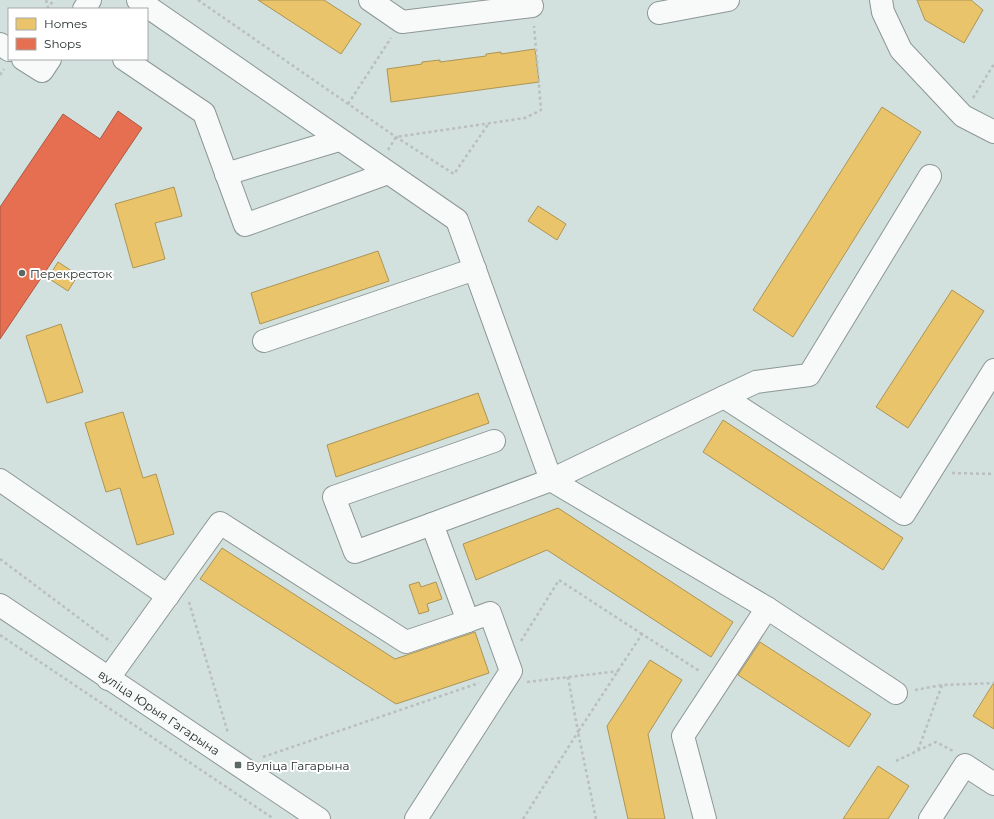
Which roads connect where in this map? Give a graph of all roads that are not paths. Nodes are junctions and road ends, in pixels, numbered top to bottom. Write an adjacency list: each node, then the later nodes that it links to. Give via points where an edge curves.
1 (138, 0): 11 (main road)
2 (370, 0): 5 (main road, via 402,22)
3 (728, 0): 6 (main road)
4 (881, 0): 10 (main road, via 883,12 901,50 962,116)
5 (532, 6)
6 (659, 12)
7 (25, 60): 8 (main road, via 42,71)
8 (49, 60)
9 (125, 60): 13 (main road, via 204,113)
10 (994, 132)
11 (339, 140): 12 (main road); 13 (main road)
12 (383, 170): 13 (main road, via 245,225); 15 (main road, via 457,220)
13 (226, 174)
14 (930, 176): 18 (main road, via 809,375 756,382)
15 (475, 269): 16 (main road); 21 (main road)
16 (264, 341)
17 (994, 370): 18 (main road, via 904,514)
18 (724, 397): 21 (main road)
19 (494, 441): 22 (main road, via 334,497 355,552)
20 (0, 480): 23 (main road)
21 (551, 480): 22 (main road); 25 (main road)
22 (432, 524): 26 (main road)
23 (168, 596): 26 (main road, via 220,522 406,642); 27 (main road)
24 (0, 605): 27 (main road, вуліца Юрыя Гагарына)
25 (767, 608): 28 (main road); 32 (main road, via 684,736)
26 (468, 621): 31 (main road, via 490,613 511,671)
27 (108, 679): 30 (main road, вуліца Юрыя Гагарына)
28 (896, 693)
29 (994, 784): 33 (main road, via 965,765)
30 (319, 819)
31 (416, 819)
32 (706, 819)
33 (930, 819)

